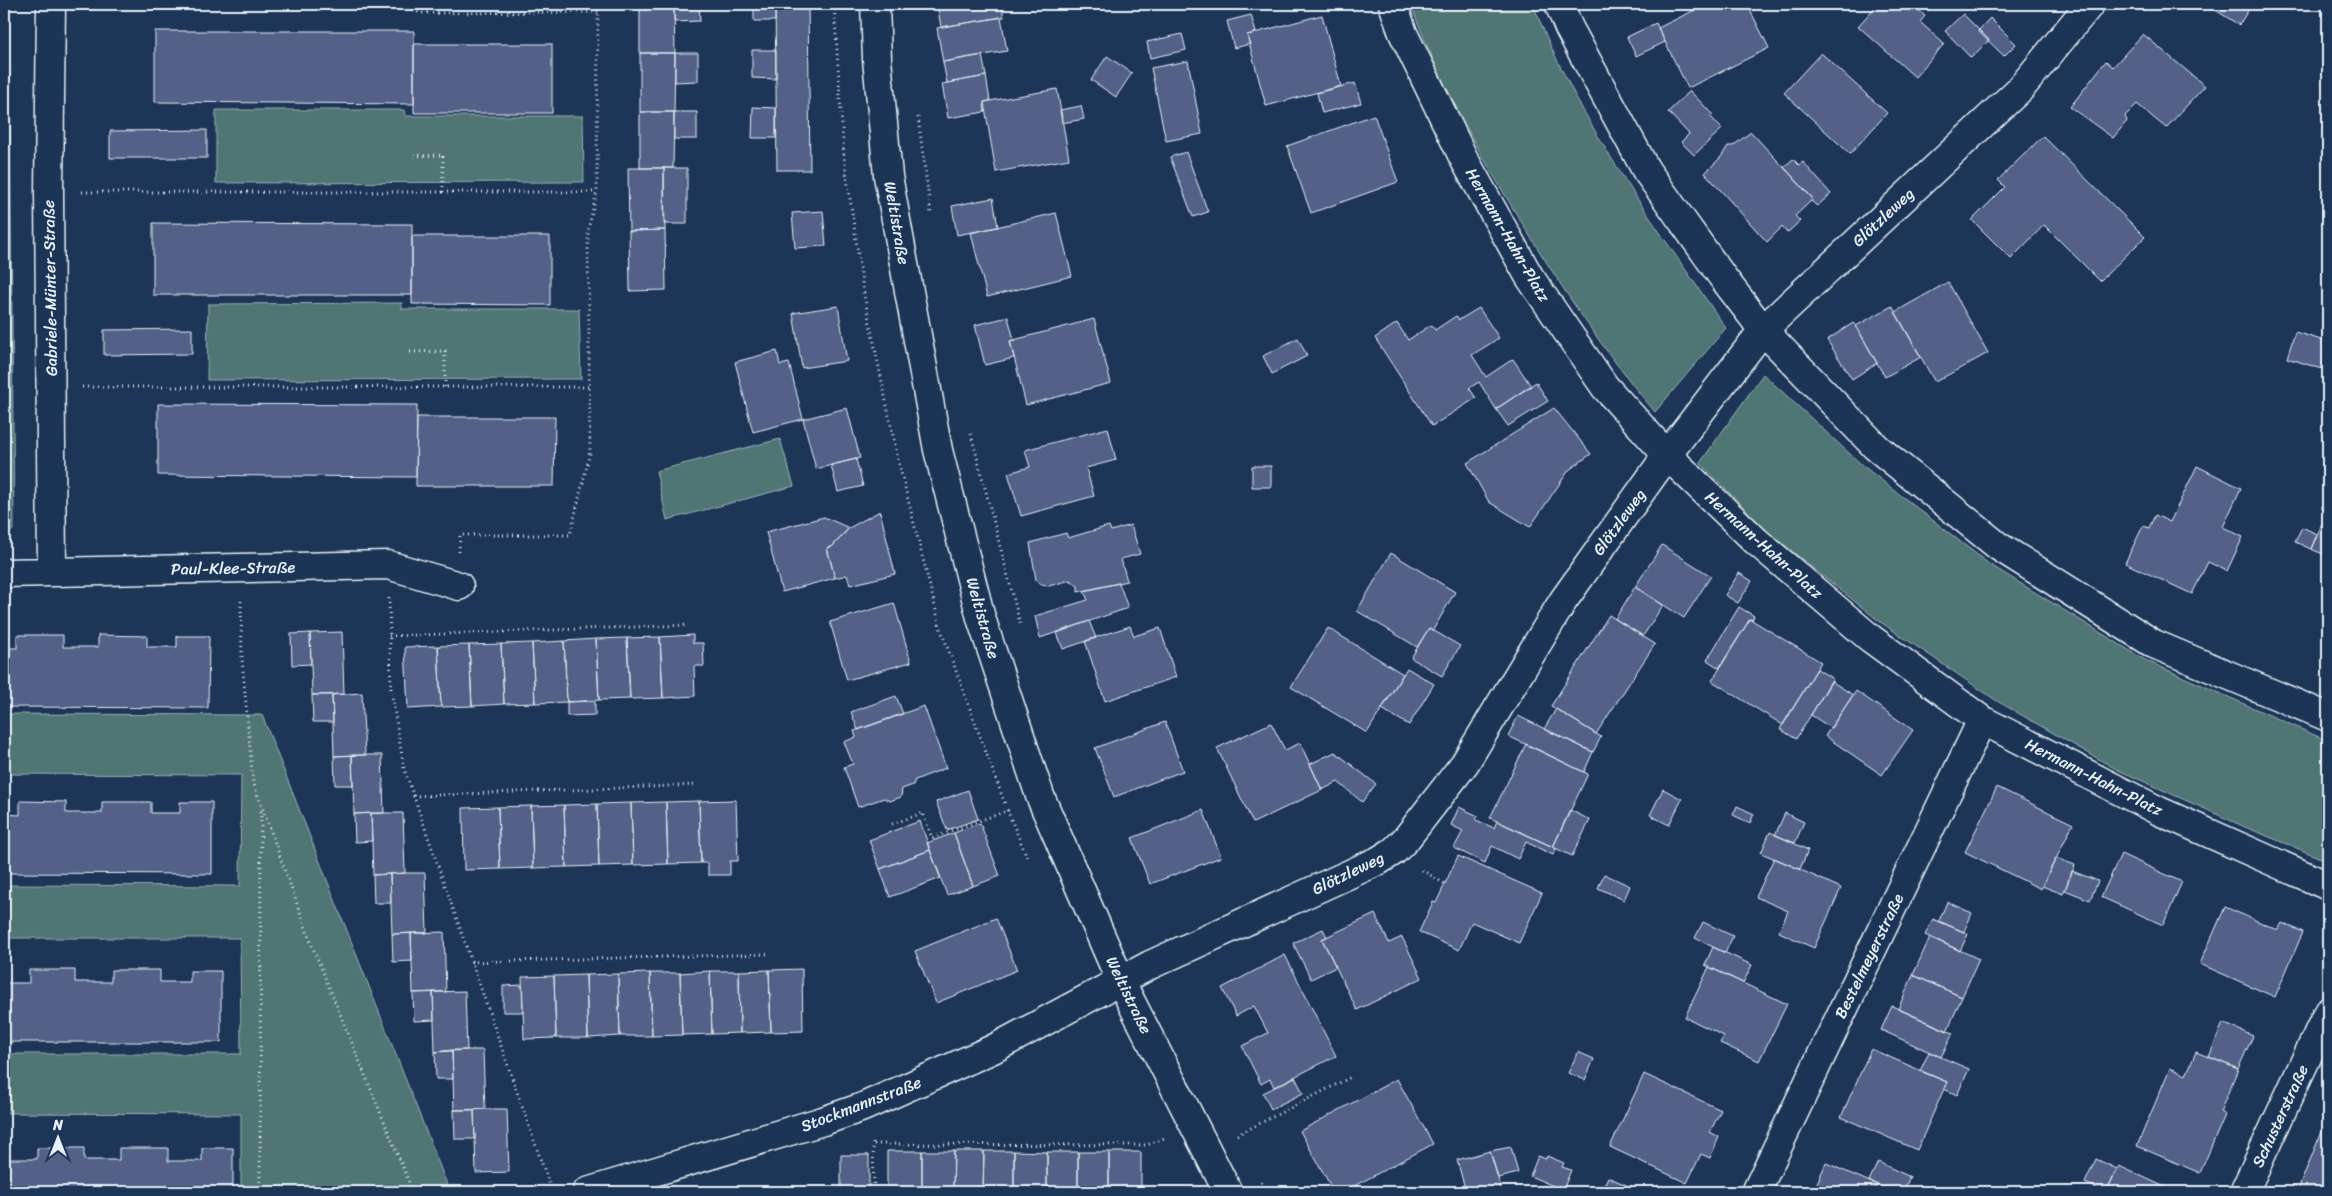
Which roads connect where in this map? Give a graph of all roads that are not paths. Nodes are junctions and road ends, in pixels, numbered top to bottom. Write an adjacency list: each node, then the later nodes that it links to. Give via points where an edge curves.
1 (51, 4): 8 (street, Gabriele-Münter-Straße)
2 (875, 4): 14 (street, Weltistraße, via 888,176 938,450 981,618 1042,798)
3 (1393, 4): 7 (street, Hermann-Hahn-Platz, via 1403,32 1464,159 1529,276 1604,386)
4 (1559, 4): 6 (street, via 1646,170)
5 (2090, 4): 6 (street, Glötzleweg, via 2021,88)
6 (1763, 330): 7 (street, Glötzleweg); 11 (street, via 1876,447 1998,546 2154,644)
7 (1667, 455): 12 (street, Hermann-Hahn-Platz, via 1756,541 1870,638); 14 (street, Glötzleweg, via 1563,601 1465,763 1394,851 1150,965)
8 (52, 572): 9 (street, Paul-Klee-Straße); 10 (street, Paul-Klee-Straße, via 388,565)
9 (4, 573)
10 (459, 586)
11 (2328, 718)
12 (1982, 720): 13 (street, Hermann-Hahn-Platz, via 2159,811); 18 (street, Bestelmeyerstraße)
13 (2328, 886)
14 (1121, 982): 16 (street, Stockmannstraße, via 993,1049 863,1107 823,1122); 17 (street, Weltistraße)
15 (2328, 1012): 19 (street, Schusterstraße)
16 (587, 1192)
17 (1228, 1192)
18 (1756, 1192)
19 (2244, 1192)

